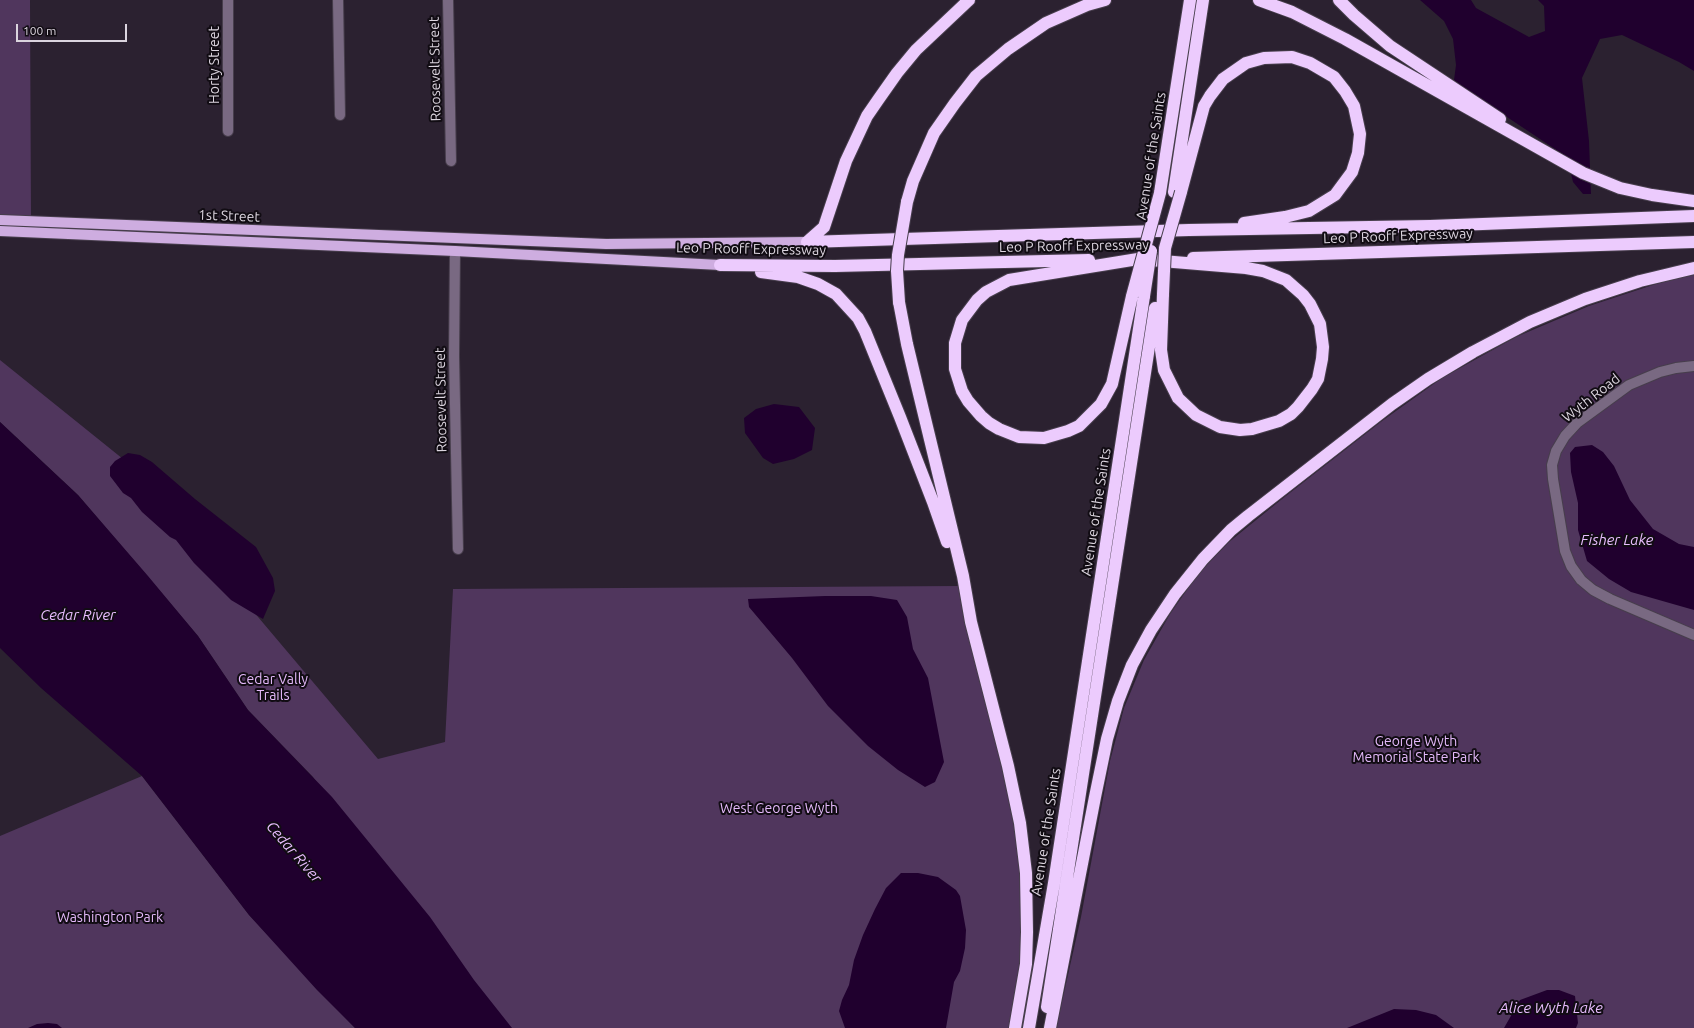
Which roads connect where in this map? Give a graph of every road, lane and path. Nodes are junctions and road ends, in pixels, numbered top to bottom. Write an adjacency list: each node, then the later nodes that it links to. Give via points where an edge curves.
1 (228, 0): 11 (street, Horty Street)
2 (338, 0): 10 (street)
3 (448, 0): 12 (street, Roosevelt Street)
4 (969, 0): 22 (highway, via 916,50 881,95 867,116 846,161 824,227)
5 (1105, 0): 31 (highway, bridge, via 1046,23 1008,49 976,76 934,133 913,181 907,202 898,255 899,302)
6 (1190, 0): 15 (highway, Avenue of the Saints)
7 (1203, 0): 14 (highway, Avenue of the Saints)
8 (1259, 0): 13 (highway, via 1318,24)
9 (1339, 0): 13 (highway, via 1372,31 1409,58)
10 (340, 115)
11 (228, 131)
12 (451, 161)
13 (1564, 164): 16 (highway, via 1620,188)
14 (1178, 192): 19 (highway, via 1204,106 1223,79 1246,63 1274,56 1292,57 1310,63 1334,77 1346,91 1354,106 1360,134 1356,162 1347,180 1328,201 1298,215); 28 (highway, Avenue of the Saints, bridge, via 1165,248)
15 (1160, 193): 25 (highway, bridge, via 1132,296 1112,384 1101,404 1079,426 1044,438 1019,436 999,430 981,416 962,391 955,369 955,343 962,320 977,300 986,292 1009,280); 34 (highway, Avenue of the Saints, bridge)
16 (1694, 201)
17 (1694, 216): 19 (highway, Leo P Rooff Expressway, via 1430,226)
18 (0, 220): 21 (main road, 1st Street)
19 (1189, 230): 22 (highway, Leo P Rooff Expressway)
20 (0, 231): 24 (main road, 1st Street)
21 (456, 239): 22 (main road, Leo P Rooff Expressway, via 606,244)
22 (807, 242)
23 (1694, 242): 25 (highway, Leo P Rooff Expressway)
24 (455, 251): 26 (main road, Leo P Rooff Expressway); 30 (street, Roosevelt Street)
25 (1138, 259): 26 (highway, Leo P Rooff Expressway, via 835,266); 28 (highway, via 1246,268 1263,271 1286,280 1310,304 1320,324 1323,347 1318,379 1291,414 1279,421 1252,429 1220,427 1196,415 1178,398 1164,370)
26 (720, 265): 31 (highway, via 809,280 836,294 858,318 928,487)
27 (1694, 268): 36 (highway, via 1612,289 1556,310 1505,334 1428,379 1392,404 1231,530 1186,579 1140,648 1118,700 1107,739)
28 (1160, 295): 35 (highway, Avenue of the Saints)
29 (1694, 366): 32 (street, Wyth Road, via 1660,372 1629,385 1565,436 1556,450 1552,465 1565,550 1571,566 1581,580 1612,600)
30 (458, 549)
31 (972, 622): 33 (highway, via 1014,795 1024,855 1027,903 1026,964)
32 (1694, 636)
33 (1015, 1028)
34 (1029, 1028)
35 (1043, 1028)
36 (1050, 1028)

